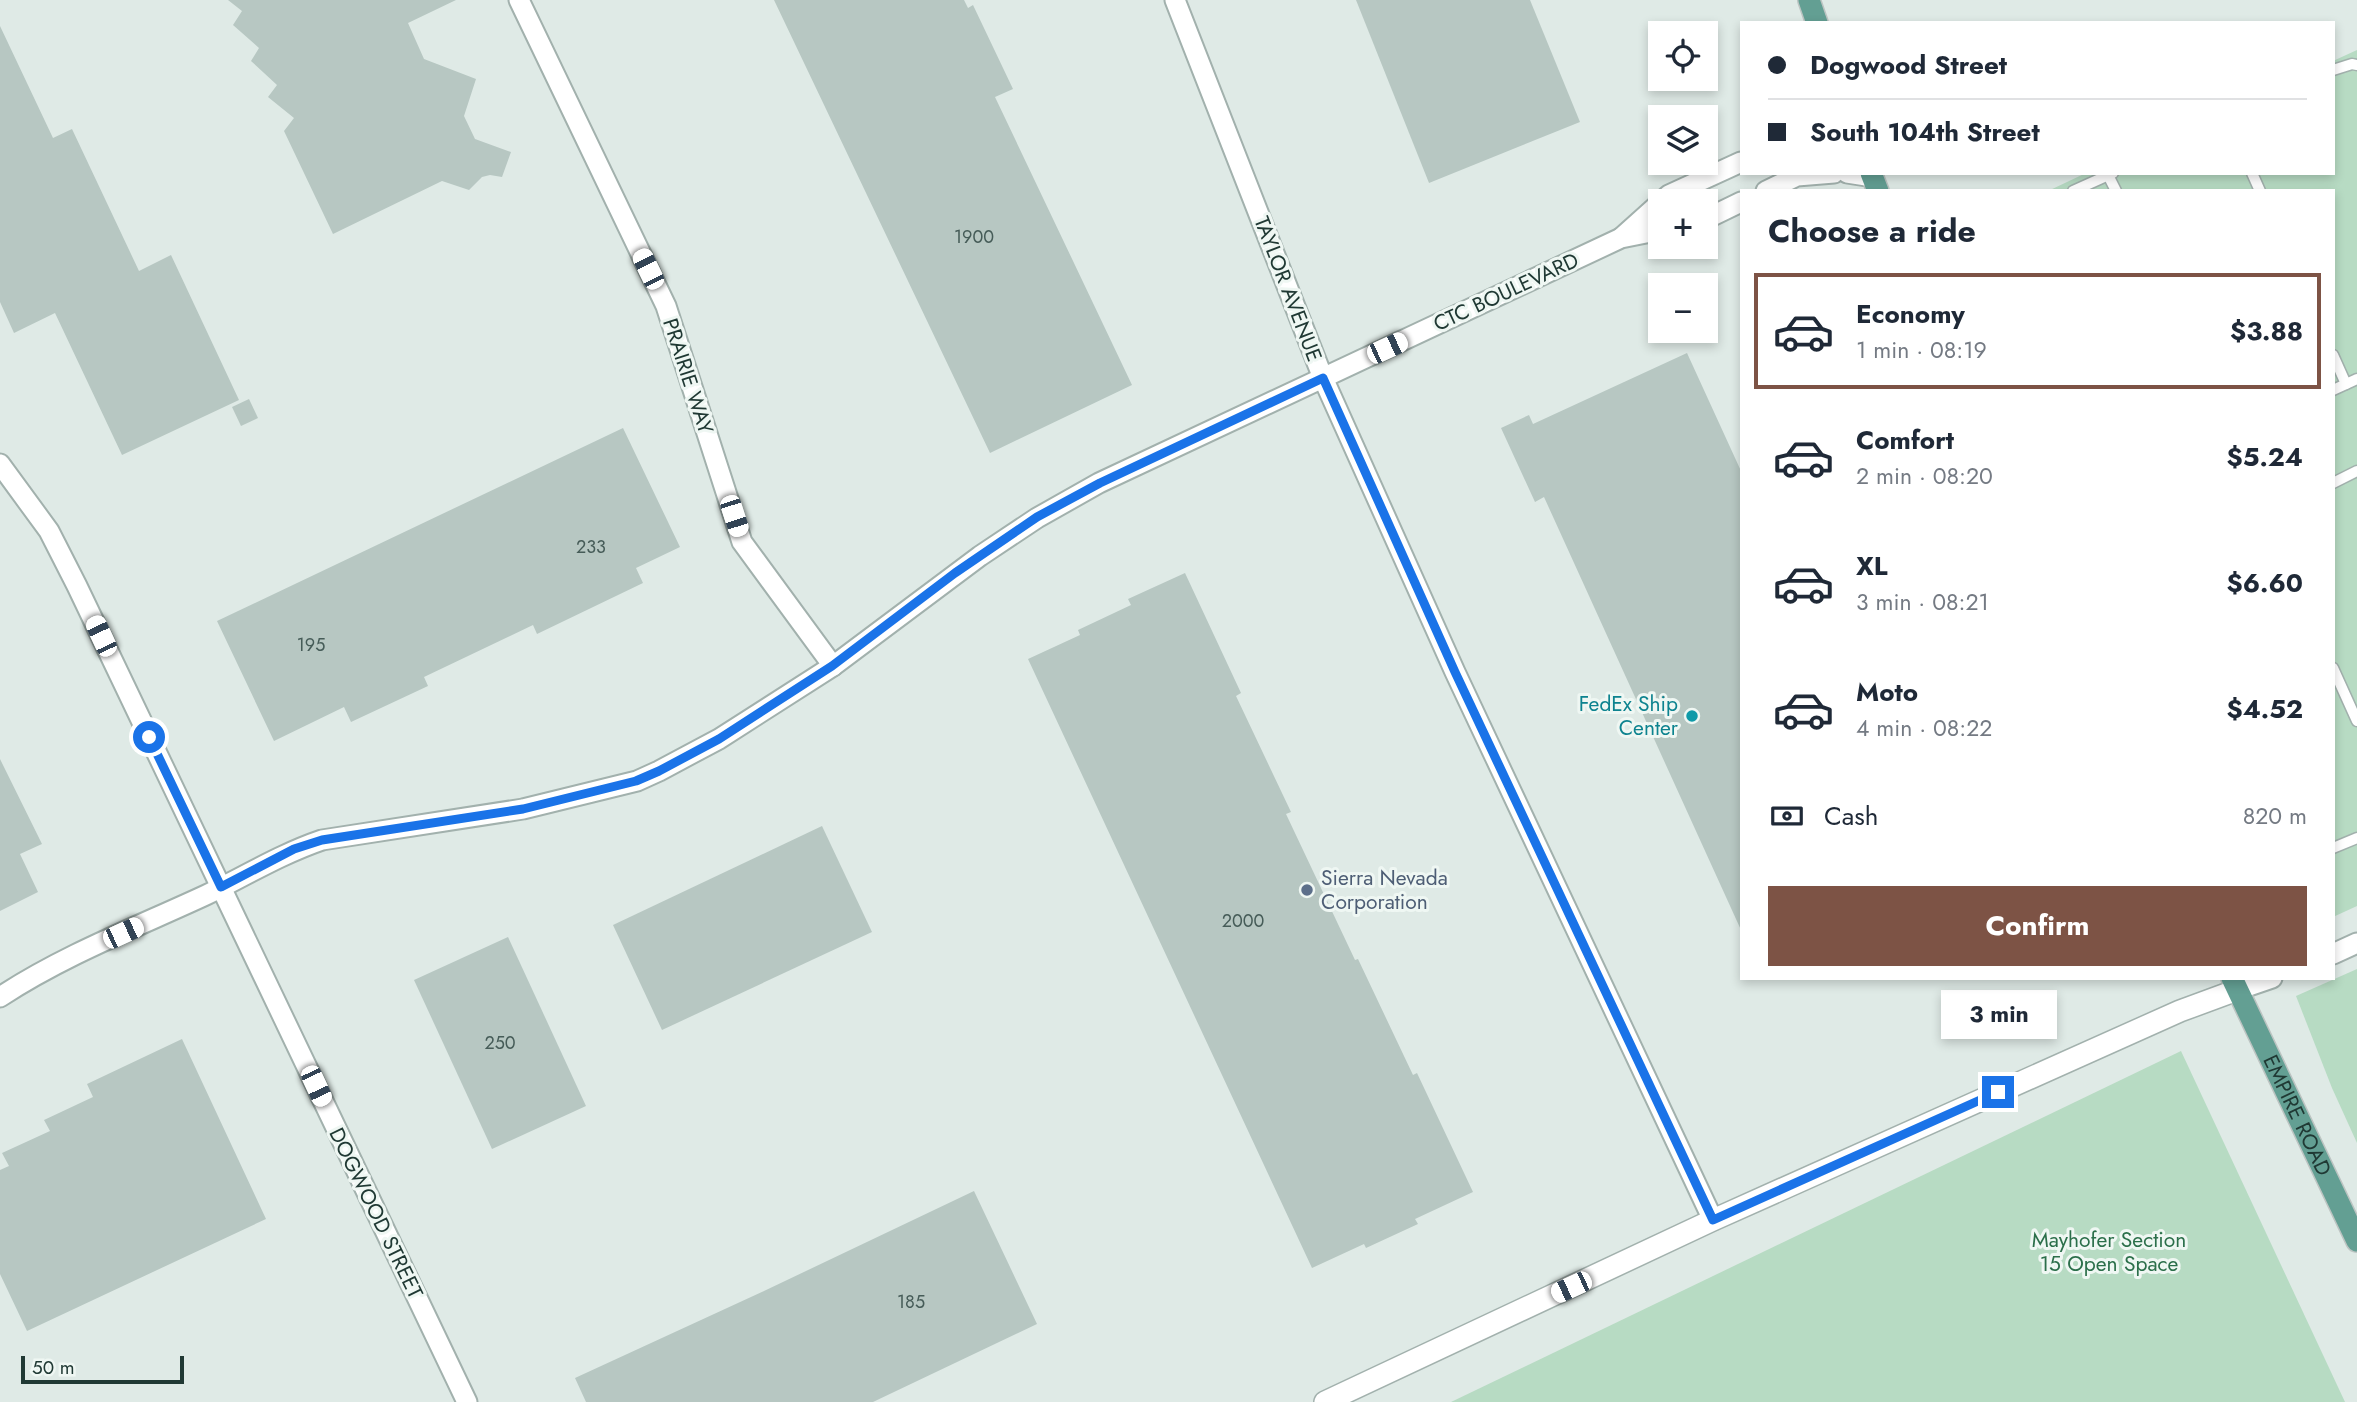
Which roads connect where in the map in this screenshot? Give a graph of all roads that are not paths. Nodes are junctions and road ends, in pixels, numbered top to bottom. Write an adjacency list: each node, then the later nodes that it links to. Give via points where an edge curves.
1 (519, 0): 28 (street, PRAIRIE WAY, via 666,306 742,542)
2 (1175, 0): 21 (street, TAYLOR AVENUE)
3 (1809, 0): 4 (main road)
4 (1816, 21)
5 (2357, 65): 6 (lane)
6 (2335, 69)
7 (1740, 162): 12 (street, CTC BOULEVARD)
8 (1809, 175): 13 (street)
9 (1855, 175): 11 (street)
10 (2109, 175): 14 (lane)
11 (1874, 180)
12 (1682, 189)
13 (1770, 189)
14 (2077, 189)
15 (1740, 202): 16 (street)
16 (1718, 213)
17 (1648, 214): 19 (street, CTC BOULEVARD)
18 (1648, 233): 19 (street, CTC BOULEVARD)
19 (1621, 238): 21 (street, CTC BOULEVARD)
20 (2335, 359): 23 (lane)
21 (1323, 378): 28 (street, CTC BOULEVARD, via 1037,517); 39 (street, TAYLOR AVENUE, via 1455,672)
22 (2357, 379): 23 (lane)
23 (2346, 384): 24 (lane)
24 (2335, 389)
25 (0, 464): 33 (street, DOGWOOD STREET, via 54,542)
26 (2357, 471): 27 (lane)
27 (2335, 482)
28 (832, 666): 33 (street, CTC BOULEVARD, via 719,739 636,781 523,809 322,840 294,849)
29 (2335, 672): 30 (lane)
30 (2357, 721)
31 (2357, 838): 32 (lane)
32 (2335, 847)
33 (221, 887): 38 (street, CTC BOULEVARD, via 50,967); 41 (street, DOGWOOD STREET)
34 (2357, 943): 35 (street)
35 (2335, 953)
36 (2260, 980): 37 (street)
37 (2235, 984): 39 (street); 40 (main road, EMPIRE ROAD)
38 (0, 997)
39 (1713, 1220): 42 (street)
40 (2357, 1241)
41 (467, 1402)
42 (1325, 1402)

